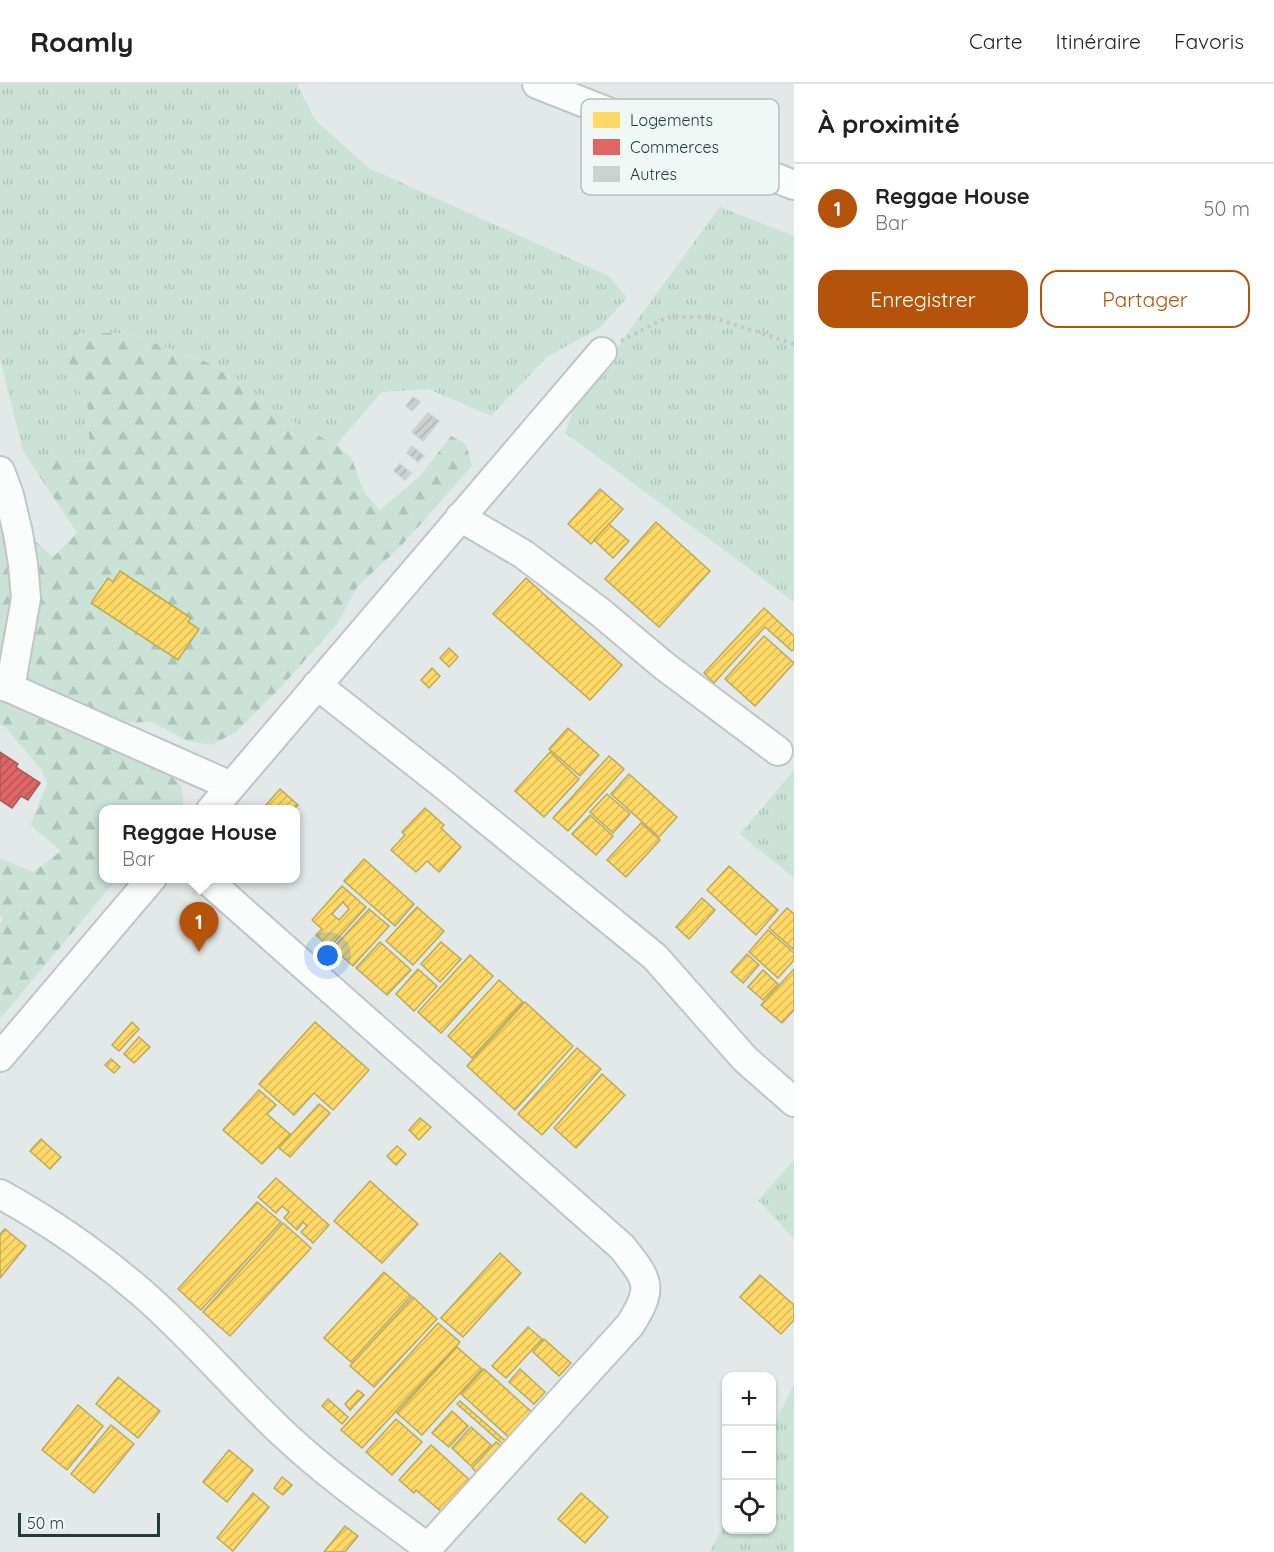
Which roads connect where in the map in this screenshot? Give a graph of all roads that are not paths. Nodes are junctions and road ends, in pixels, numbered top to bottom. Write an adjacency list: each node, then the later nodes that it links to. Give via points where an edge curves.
1 (537, 84): 2 (street)
2 (581, 101)
3 (779, 178): 4 (street)
4 (794, 184)
5 (602, 352): 7 (street)
6 (0, 471): 9 (street, via 18,533 26,598)
7 (460, 517): 8 (street); 10 (street, via 524,554)
8 (317, 685): 11 (street); 16 (street, via 655,957 745,1059)
9 (5, 687): 11 (street)
10 (778, 751)
11 (231, 786): 12 (street)
12 (215, 805)
13 (149, 883): 15 (street)
14 (210, 883): 18 (street, via 622,1247 647,1287 643,1304 630,1325)
15 (0, 1057)
16 (794, 1102)
17 (0, 1194): 18 (street, via 44,1219 142,1293 288,1437)
18 (426, 1550)

